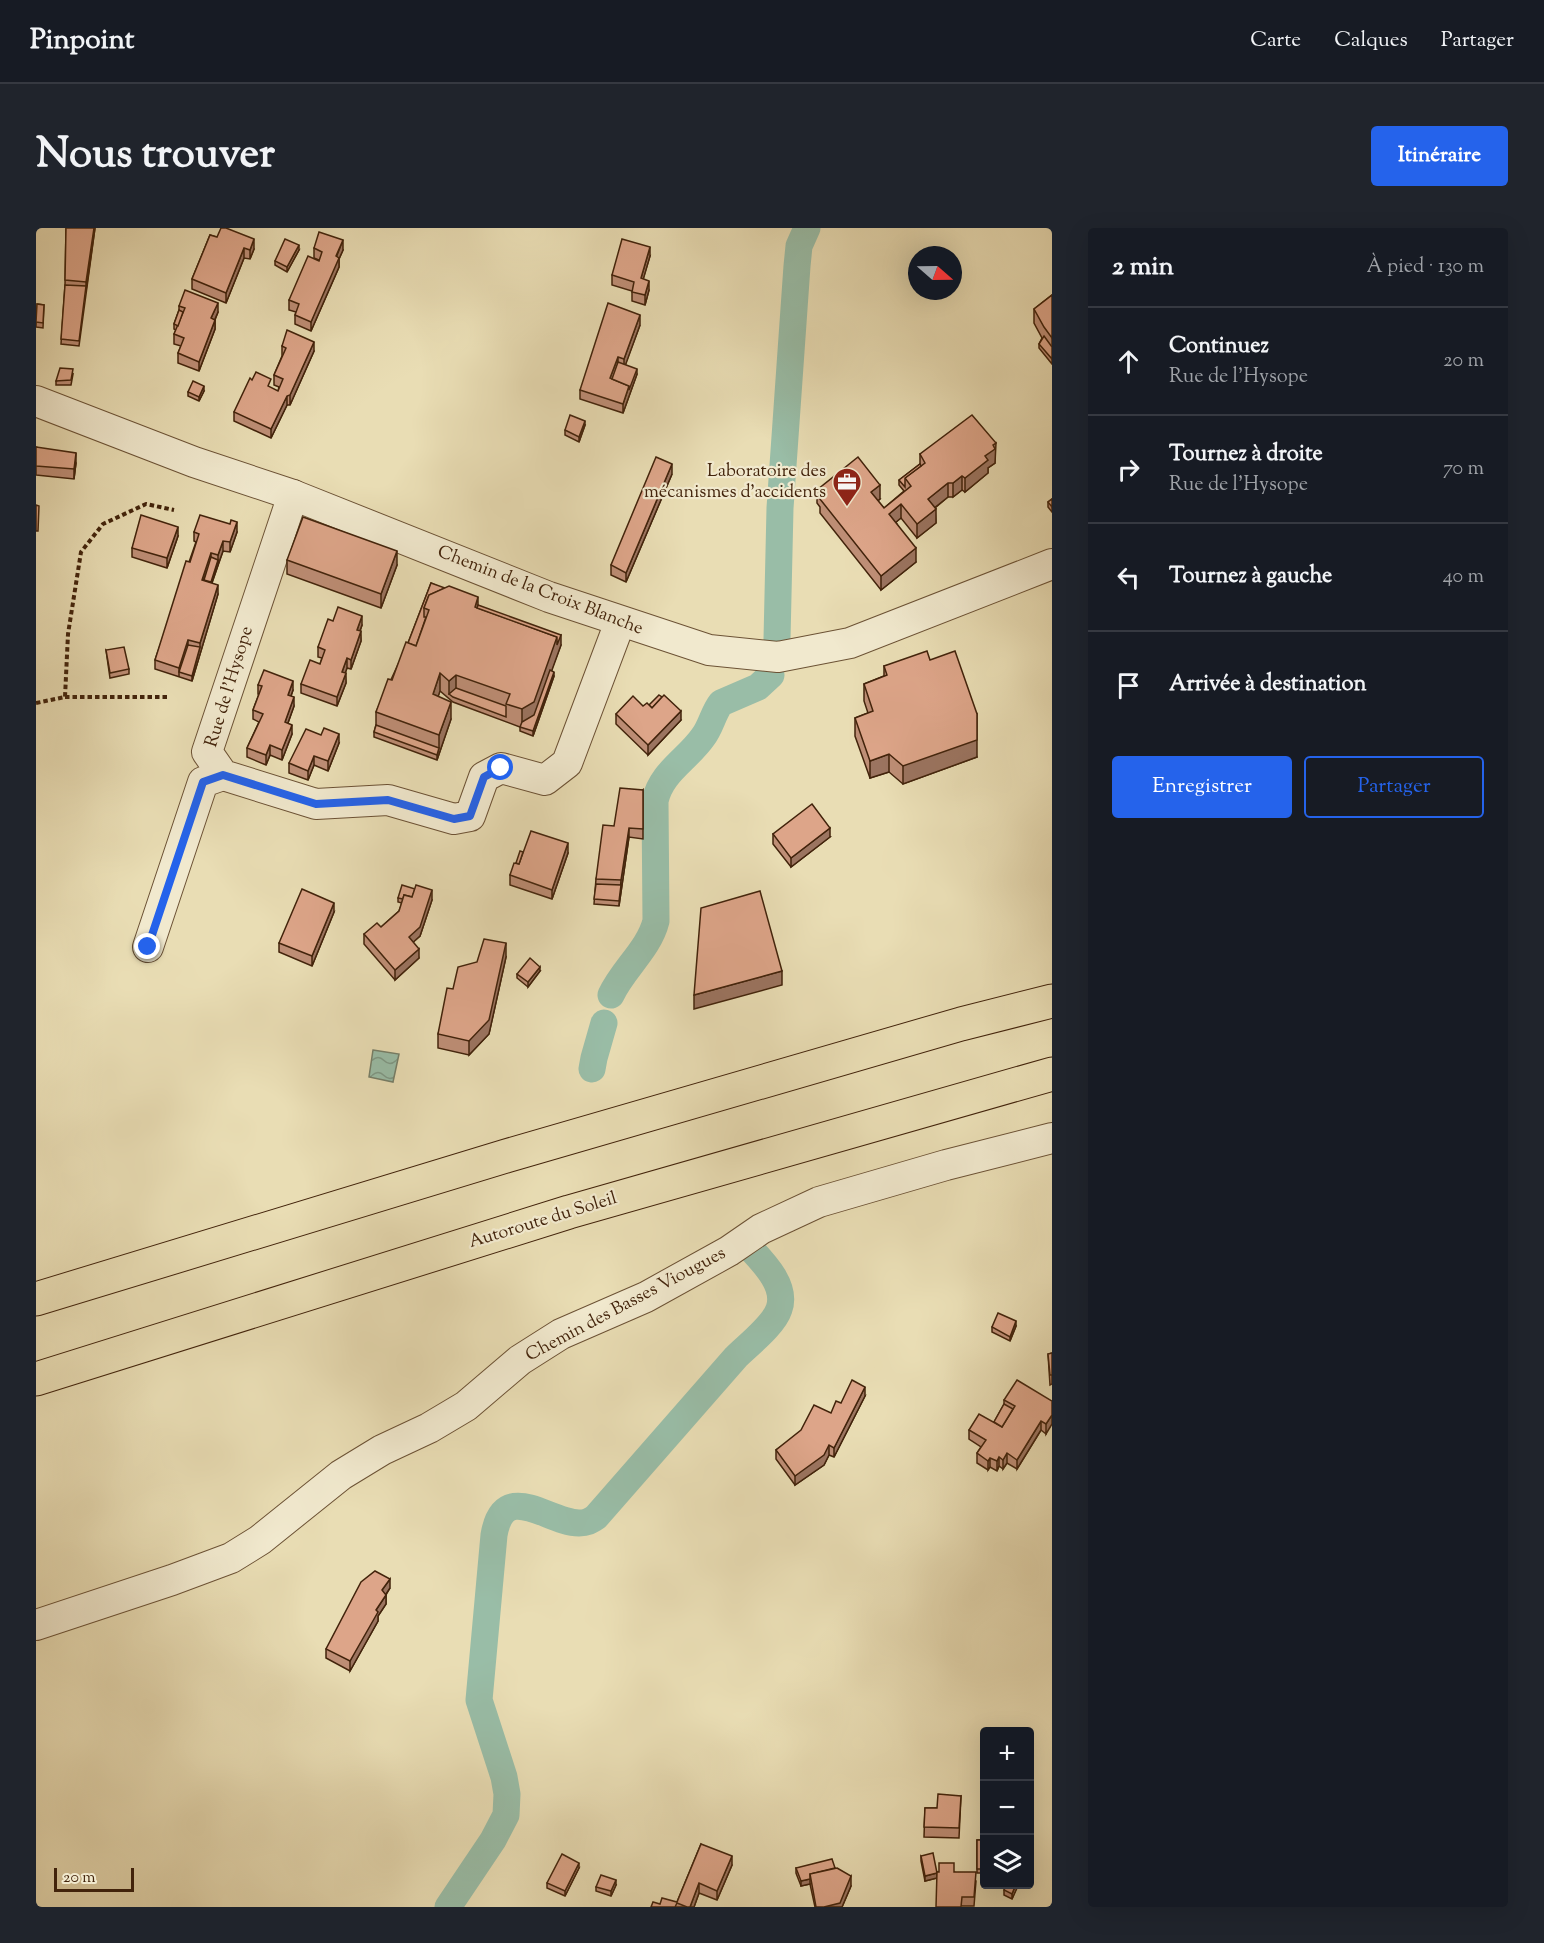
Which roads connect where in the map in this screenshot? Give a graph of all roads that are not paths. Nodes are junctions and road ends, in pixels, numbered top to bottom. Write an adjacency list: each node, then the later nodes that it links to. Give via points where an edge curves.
1 (36, 401): 2 (street, Chemin de la Croix Blanche, via 194,462)
2 (293, 495): 4 (street, Chemin de la Croix Blanche); 5 (street, Rue de l'Hysope, via 207,752)
3 (1052, 564): 4 (street, Chemin de la Croix Blanche, via 850,643 778,657 709,651)
4 (620, 622): 5 (street, Rue de l'Hysope, via 567,763 545,780 501,768 484,777 470,816 454,819 388,800 316,804)
5 (223, 775): 6 (street, via 203,782)
6 (148, 947)
7 (1052, 1001): 10 (highway, via 506,1156)
8 (1052, 1074): 11 (highway, Autoroute du Soleil, via 569,1212)
9 (1052, 1138): 12 (street, Chemin des Basses Viougues, via 819,1202 761,1229 656,1291 561,1334 520,1360 466,1406 341,1476 231,1558)
10 (36, 1299)
11 (36, 1379)
12 (36, 1624)

